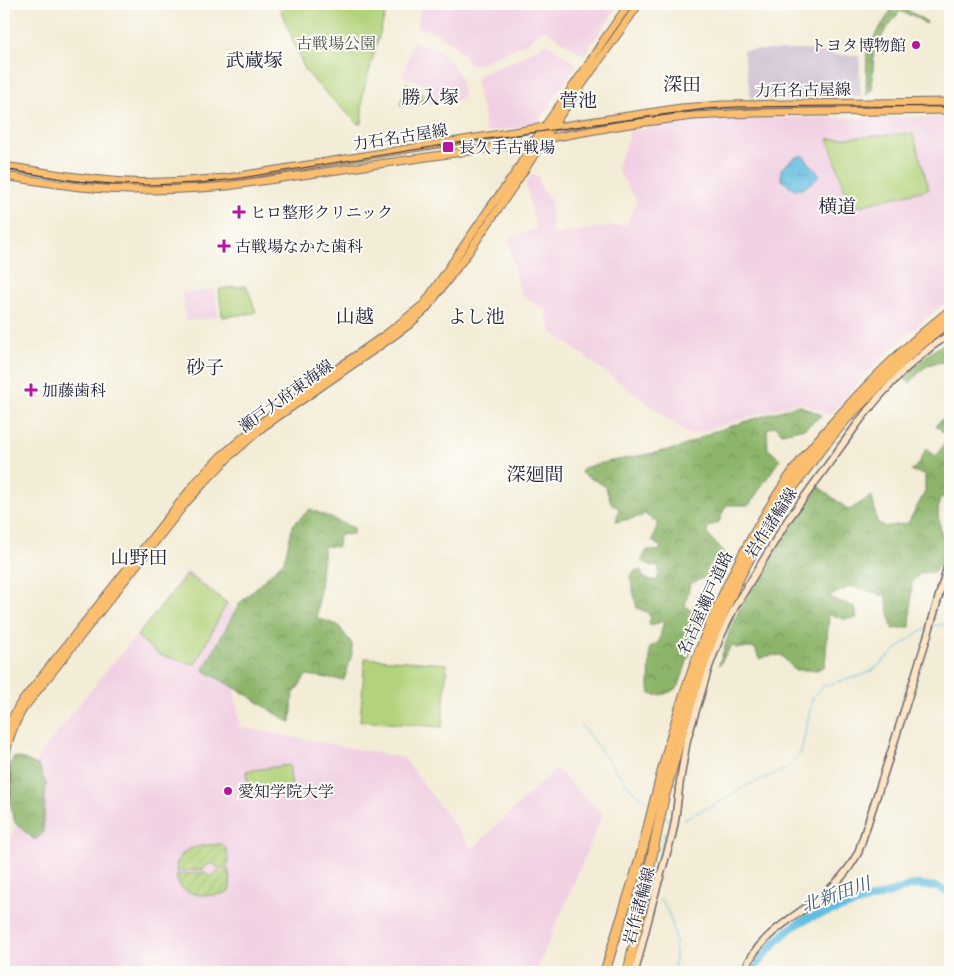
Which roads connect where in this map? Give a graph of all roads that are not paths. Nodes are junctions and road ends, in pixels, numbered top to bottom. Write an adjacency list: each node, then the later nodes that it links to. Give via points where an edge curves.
1 (629, 4): 5 (main road, 瀬戸大府東海線)
2 (639, 4): 5 (main road, 瀬戸大府東海線)
3 (950, 102): 5 (main road, 力石名古屋線, via 723,105)
4 (950, 110): 6 (main road, 力石名古屋線, via 716,114 623,125)
5 (548, 127): 6 (main road, 瀬戸大府東海線); 7 (main road, 瀬戸大府東海線); 8 (main road, 力石名古屋線, via 198,180 127,182)
6 (545, 139): 7 (main road, 力石名古屋線); 16 (main road, 瀬戸大府東海線, via 426,309 388,340 263,427 230,455 185,504 27,704 13,727 7,749)
7 (535, 140): 9 (main road, 力石名古屋線, via 185,190 90,188); 15 (main road, 瀬戸大府東海線, via 424,304 260,423 197,481 19,706)
8 (4, 166)
9 (4, 176)
10 (950, 310): 14 (highway, 名古屋瀬戸道路, via 868,385 787,480 730,580 704,639)
11 (950, 322): 14 (highway, 名古屋瀬戸道路, via 906,358 847,418 778,508 723,612)
12 (950, 334): 19 (main road, 岩作諸輪線, via 903,372 861,419 787,522 723,631 687,740 672,836)
13 (950, 557): 20 (main road, via 858,853 835,884 761,943)
14 (681, 718): 17 (highway, 名古屋瀬戸道路); 18 (highway, 名古屋瀬戸道路)
15 (4, 738)
16 (4, 834)
17 (605, 972)
18 (628, 972)
19 (635, 972)
20 (744, 972)

